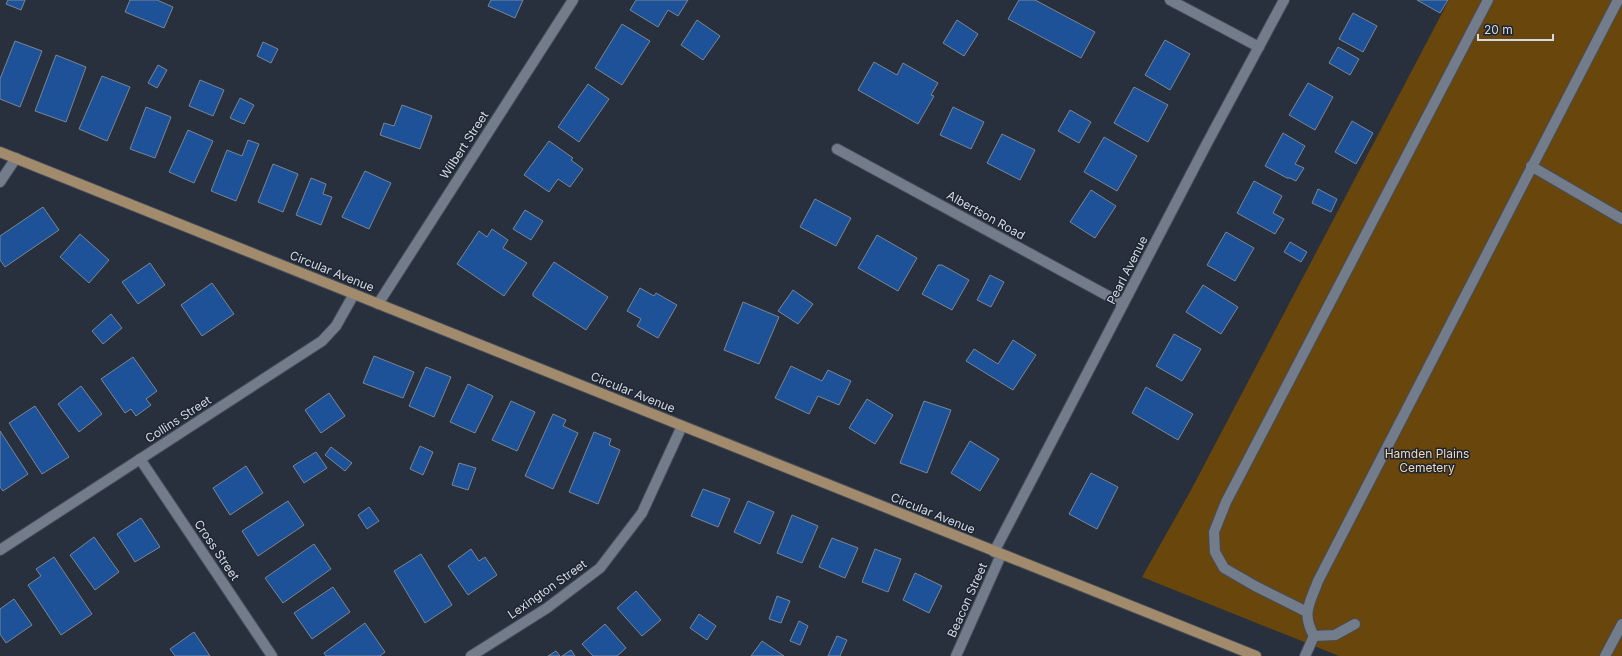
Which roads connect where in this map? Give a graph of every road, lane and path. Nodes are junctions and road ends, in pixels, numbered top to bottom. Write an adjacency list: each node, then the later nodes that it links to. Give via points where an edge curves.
1 (573, 0): 14 (street, Wilbert Street)
2 (1170, 0): 6 (street)
3 (1284, 0): 6 (street, Pearl Avenue)
4 (1488, 0): 20 (street, via 1226,502 1214,532 1215,552 1224,568 1261,590)
5 (1618, 0): 10 (street)
6 (1259, 47): 15 (street, Pearl Avenue)
7 (837, 148): 15 (street, Albertson Road)
8 (0, 152): 9 (main road, Circular Avenue)
9 (16, 158): 11 (street); 13 (main road, Circular Avenue)
10 (1532, 166): 12 (street); 20 (street, via 1318,581)
11 (0, 182)
12 (1622, 219)
13 (354, 294): 14 (main road, Circular Avenue); 17 (street, Collins Street, via 336,326 322,341)
14 (378, 304): 16 (main road, Circular Avenue)
15 (1123, 304): 19 (street, Pearl Avenue)
16 (682, 426): 19 (main road, Circular Avenue); 25 (street, Lexington Street, via 642,513 600,568 547,608)
17 (140, 459): 18 (street, Collins Street); 24 (street, Cross Street)
18 (0, 550)
19 (998, 553): 26 (street, Beacon Street); 27 (main road, Circular Avenue)
20 (1307, 612): 23 (street, via 1308,625)
21 (1355, 624): 23 (street, via 1335,635)
22 (1622, 624): 29 (street)
23 (1314, 636): 28 (street)
24 (272, 656)
25 (471, 656)
26 (956, 656)
27 (1256, 656)
28 (1306, 656)
29 (1605, 656)

